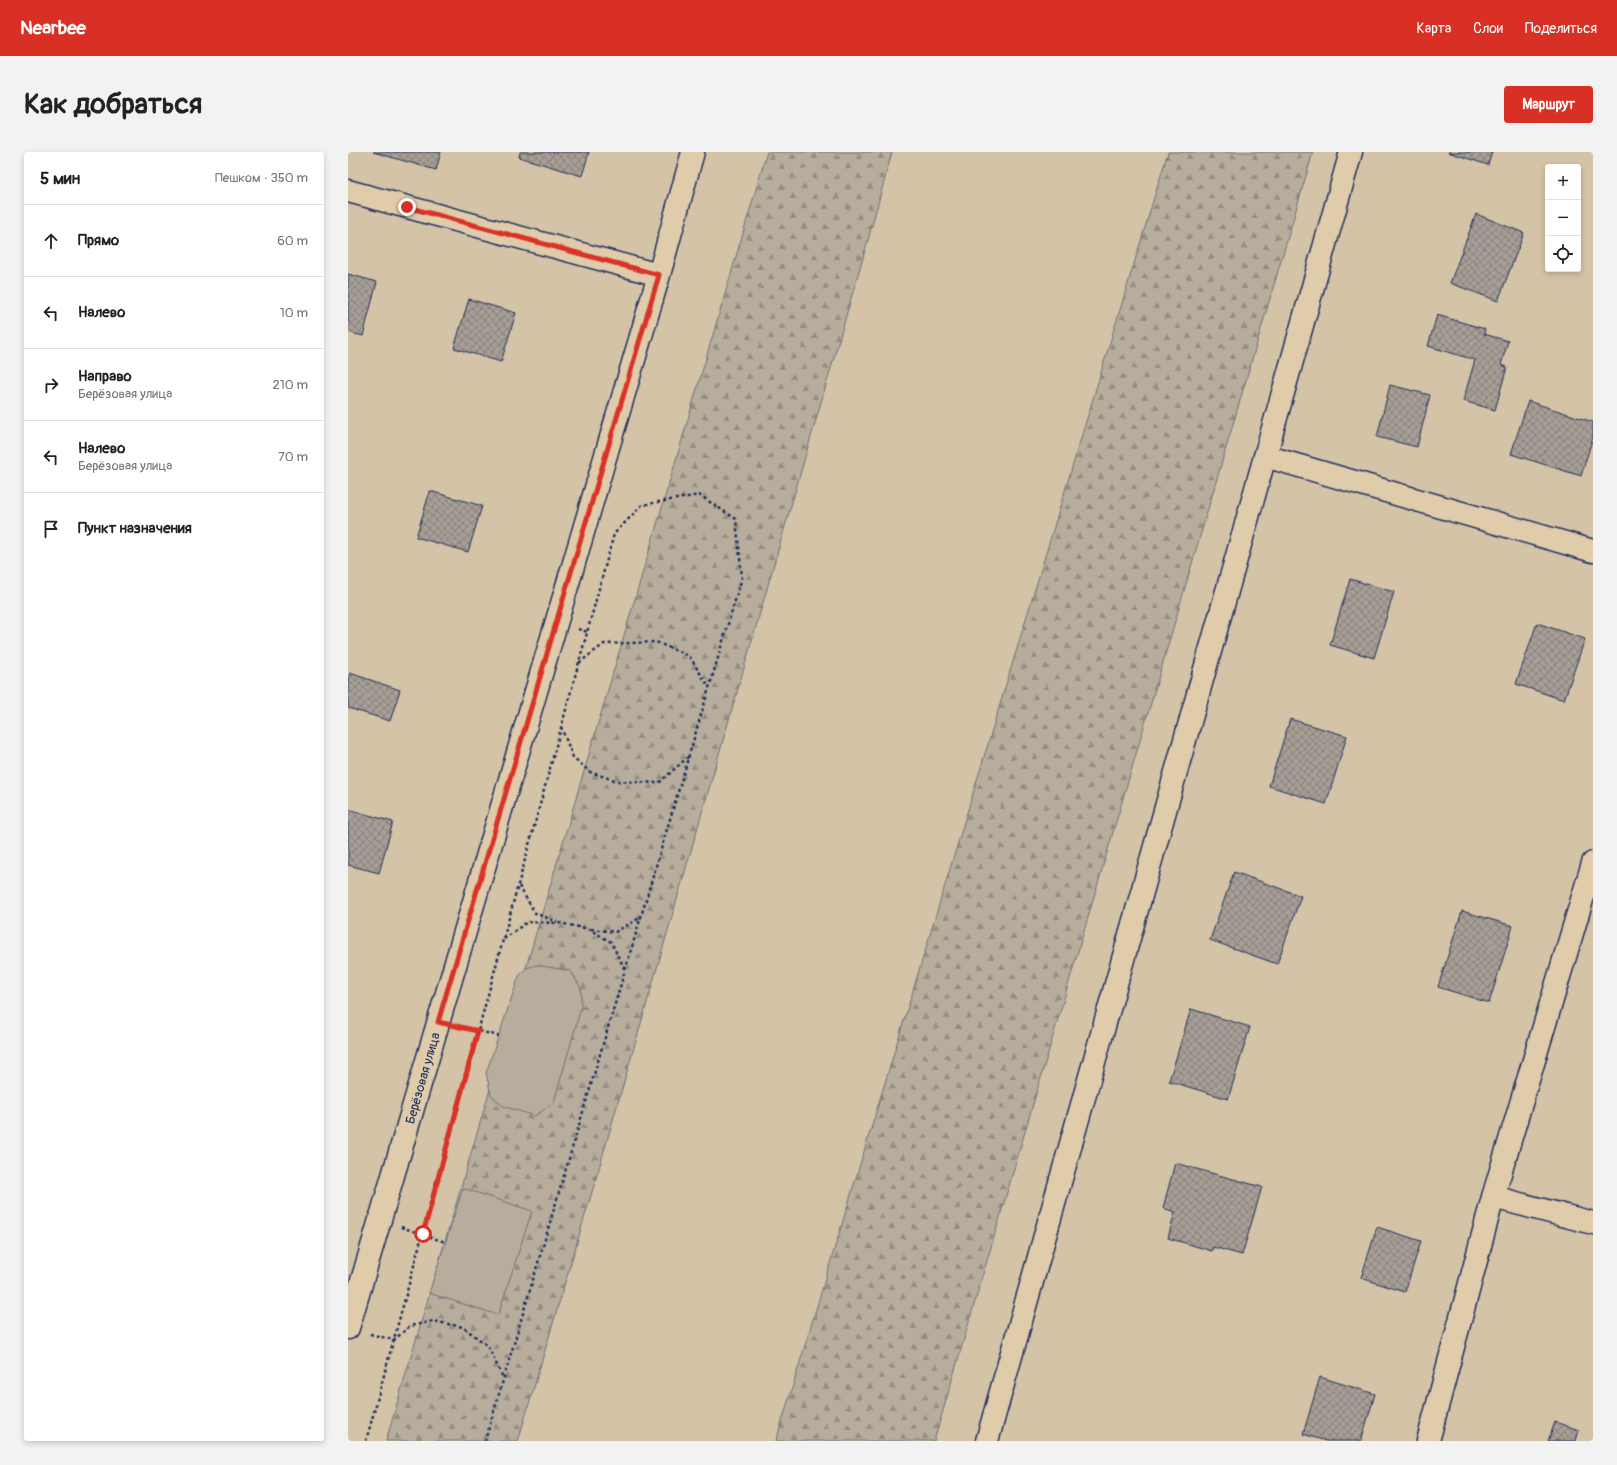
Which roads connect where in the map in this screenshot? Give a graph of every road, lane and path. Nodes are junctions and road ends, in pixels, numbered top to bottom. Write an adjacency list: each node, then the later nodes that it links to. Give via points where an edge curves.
1 (693, 152): 4 (street, Берёзовая улица)
2 (1351, 152): 5 (street)
3 (348, 191): 4 (street)
4 (659, 275): 18 (street, Берёзовая улица)
5 (1265, 456): 6 (street); 31 (street)
6 (1593, 551)
7 (578, 664): 8 (path, via 604,644 656,642 689,656); 8 (path, via 614,534 642,505 699,495 736,519 742,577); 9 (path)
8 (709, 688): 10 (path)
9 (562, 727): 10 (path, via 573,757 590,772 617,781 660,783); 12 (path)
10 (689, 756): 13 (path)
11 (1593, 863): 21 (street)
12 (518, 885): 14 (path, via 535,913); 16 (path)
13 (641, 918): 15 (path, via 615,932); 17 (path)
14 (559, 923): 15 (path); 16 (path, via 527,922)
15 (589, 929): 17 (path, via 611,942)
16 (504, 939): 19 (path)
17 (625, 970): 28 (path)
18 (438, 1022): 19 (path); 22 (street, Берёзовая улица)
19 (478, 1031): 20 (path); 24 (path)
20 (499, 1036)
21 (1493, 1197): 23 (street); 32 (street)
22 (380, 1220): 24 (path); 26 (street, Берёзовая улица)
23 (1593, 1223)
24 (423, 1234): 25 (path); 27 (path)
25 (445, 1242)
26 (348, 1328)
27 (394, 1340): 28 (path, via 410,1326 433,1321 463,1327 488,1346); 29 (path)
28 (503, 1379): 30 (path)
29 (366, 1441)
30 (485, 1441)
31 (987, 1441)
32 (1428, 1441)

